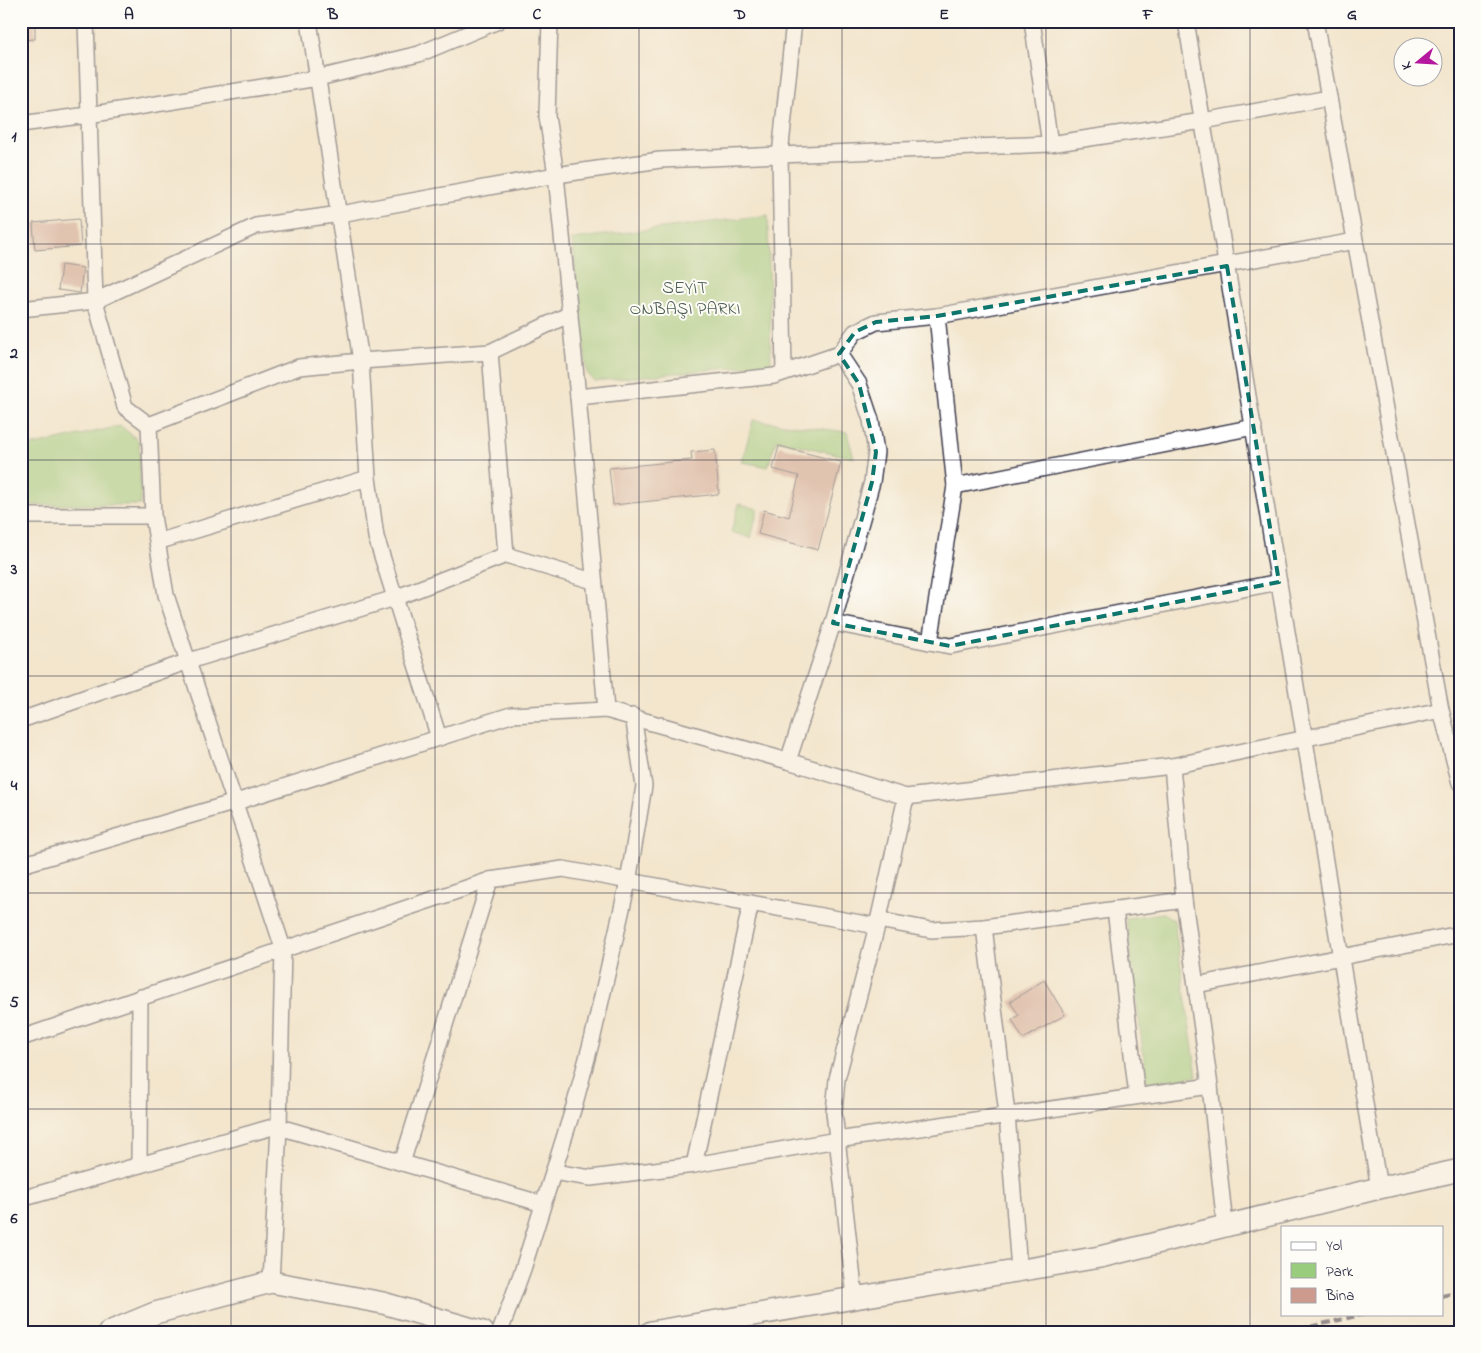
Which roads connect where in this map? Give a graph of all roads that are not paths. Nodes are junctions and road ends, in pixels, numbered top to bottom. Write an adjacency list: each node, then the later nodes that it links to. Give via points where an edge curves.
1 (86, 21): 11 (street)
2 (309, 21): 9 (street)
3 (498, 21): 9 (street, via 419,54)
4 (550, 21): 16 (street, via 547,116)
5 (794, 21): 15 (street)
6 (1032, 21): 14 (street)
7 (1186, 21): 12 (street)
8 (1316, 21): 10 (street)
9 (318, 78): 11 (street); 17 (street)
10 (1329, 98): 12 (street); 18 (street)
11 (88, 115): 13 (street); 20 (street)
12 (1203, 121): 14 (street); 19 (street)
13 (21, 124)
14 (1050, 144): 15 (street)
15 (780, 155): 16 (street, via 660,160); 27 (street)
16 (556, 175): 17 (street); 22 (street)
17 (340, 214): 20 (street, via 256,226); 26 (street)
18 (1355, 241): 19 (street); 44 (street)
19 (1227, 266): 23 (street); 30 (street)
20 (95, 301): 21 (street); 29 (street, via 125,406)
21 (21, 309)
22 (570, 314): 24 (street); 28 (street)
23 (937, 316): 25 (street, via 876,322 855,332); 32 (street)
24 (490, 352): 26 (street); 36 (street)
25 (839, 354): 27 (street); 40 (street, via 859,384 871,420 876,452 872,482)
26 (361, 361): 29 (street, via 299,367); 31 (street)
27 (784, 372): 28 (street, via 774,376)
28 (578, 397): 37 (street)
29 (149, 425): 34 (street)
30 (1254, 427): 32 (street); 38 (street)
31 (368, 478): 35 (street); 39 (street, via 376,537)
32 (955, 486): 41 (street)
33 (21, 516): 34 (street)
34 (153, 516): 35 (street)
35 (157, 542): 42 (street, via 166,595)
36 (506, 555): 37 (street); 39 (street)
37 (593, 581): 43 (street)
38 (1279, 582): 41 (street, via 950,646); 48 (street)
39 (395, 598): 42 (street); 47 (street)
40 (833, 623): 41 (street); 49 (street)
41 (930, 642)
42 (189, 661): 46 (street); 53 (street)
43 (606, 710): 45 (street); 47 (street, via 510,715)
44 (1441, 710): 48 (street); 51 (street)
45 (633, 716): 49 (street); 56 (street, via 644,786)
46 (21, 720)
47 (439, 738): 53 (street)
48 (1305, 739): 50 (street); 64 (street)
49 (788, 760): 52 (street)
50 (1172, 766): 52 (street); 57 (street)
51 (1460, 783)
52 (906, 797): 60 (street)
53 (236, 802): 54 (street); 63 (street)
54 (21, 865)
55 (490, 880): 56 (street, via 563,869); 63 (street); 73 (street)
56 (628, 882): 58 (street); 77 (street, via 593,1036)
57 (1184, 900): 59 (street); 65 (street)
58 (751, 904): 60 (street); 75 (street)
59 (1115, 909): 61 (street); 69 (street)
60 (877, 923): 61 (street, via 931,930); 72 (street, via 836,1079 834,1112)
61 (984, 927): 70 (street)
62 (1460, 934): 64 (street)
63 (283, 948): 66 (street); 71 (street)
64 (1341, 958): 65 (street); 78 (street)
65 (1196, 985): 68 (street)
66 (140, 997): 67 (street); 74 (street)
67 (21, 1038)
68 (1210, 1086): 69 (street); 81 (street)
69 (1137, 1096): 70 (street)
70 (1008, 1114): 72 (street); 82 (street)
71 (279, 1127): 73 (street); 74 (street); 83 (street)
72 (837, 1140): 75 (street); 84 (street)
73 (402, 1163): 80 (street)
74 (139, 1165): 79 (street)
75 (694, 1165): 77 (street, via 591,1178)
76 (1460, 1170): 78 (street)
77 (553, 1172): 80 (street)
78 (1379, 1188): 81 (street)
79 (21, 1199)
80 (544, 1204): 87 (street)
81 (1225, 1226): 82 (street, via 1100,1257)
82 (1019, 1270): 84 (street)
83 (271, 1282): 85 (street, via 155,1313); 86 (street, via 382,1302)
84 (855, 1296): 88 (street)
85 (109, 1332)
86 (483, 1332)
87 (500, 1332)
88 (651, 1332)

